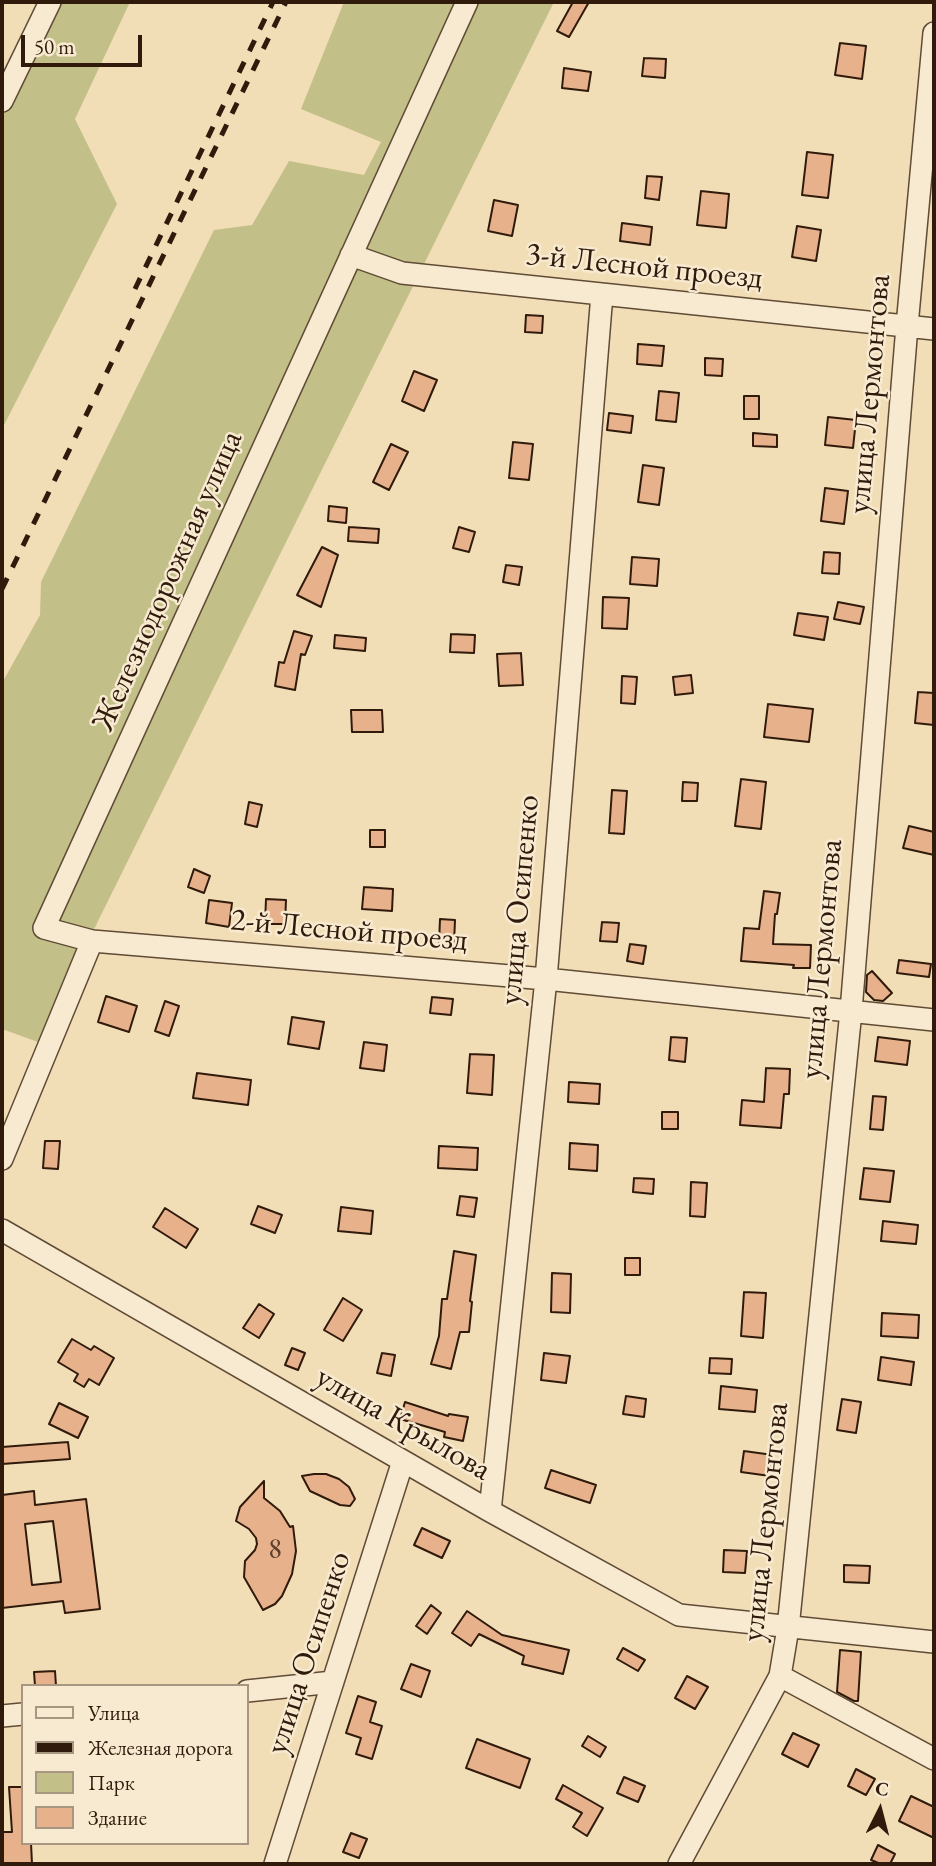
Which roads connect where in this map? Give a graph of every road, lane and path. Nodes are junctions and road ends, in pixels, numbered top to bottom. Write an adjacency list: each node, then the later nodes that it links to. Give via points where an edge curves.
1 (50, 2): 4 (street)
2 (467, 2): 5 (street, Железнодорожная улица)
3 (934, 33): 7 (street, улица Лермонтова)
4 (2, 101)
5 (351, 255): 6 (street, 3-й Лесной проезд, via 402,273); 9 (street, Железнодорожная улица, via 44,928)
6 (602, 294): 7 (street, 3-й Лесной проезд); 10 (street, улица Осипенко)
7 (907, 326): 8 (street, 3-й Лесной проезд); 11 (street, улица Лермонтова)
8 (934, 329)
9 (92, 941): 10 (street, 2-й Лесной проезд); 13 (street)
10 (546, 979): 11 (street, 2-й Лесной проезд); 16 (street, улица Осипенко)
11 (850, 1011): 12 (street, 2-й Лесной проезд); 17 (street, улица Лермонтова)
12 (934, 1020)
13 (2, 1159)
14 (2, 1230): 15 (street, улица Крылова)
15 (403, 1461): 16 (street, улица Крылова); 20 (street, улица Осипенко)
16 (490, 1511): 17 (street, улица Крылова, via 679,1615)
17 (788, 1628): 18 (street, улица Крылова); 19 (street, улица Лермонтова)
18 (934, 1642)
19 (780, 1676): 24 (street); 26 (street, улица Лермонтова)
20 (333, 1682): 21 (street); 25 (street, улица Осипенко)
21 (248, 1691)
22 (21, 1714): 23 (street)
23 (2, 1716)
24 (934, 1759)
25 (275, 1864)
26 (679, 1864)

